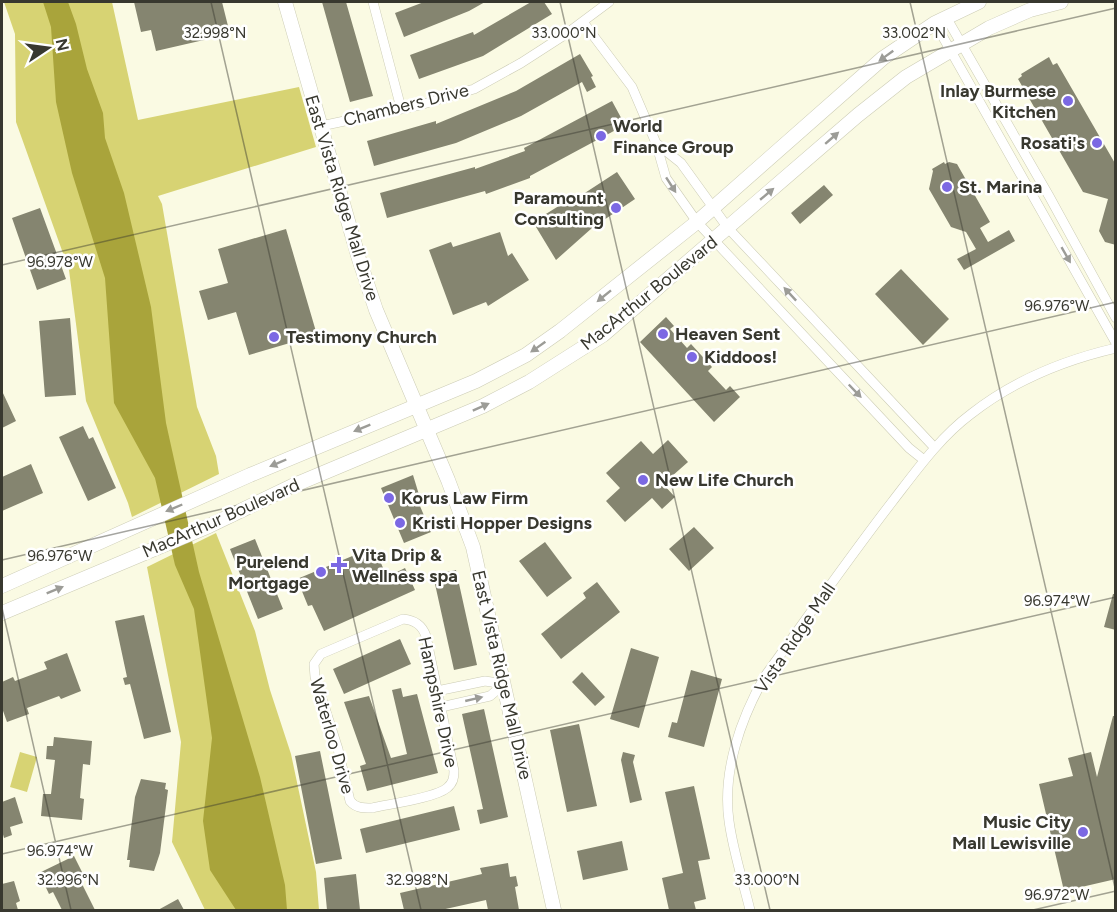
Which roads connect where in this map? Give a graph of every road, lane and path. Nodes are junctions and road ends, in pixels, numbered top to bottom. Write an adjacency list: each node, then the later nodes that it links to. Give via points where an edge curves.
1 (285, 2): 13 (main road, East Vista Ridge Mall Drive)
2 (373, 2): 12 (street)
3 (609, 2): 9 (street, Chambers Drive)
4 (979, 2): 8 (main road, MacArthur Boulevard)
5 (1045, 2): 7 (main road)
6 (1061, 2): 7 (main road, MacArthur Boulevard)
7 (1030, 10): 10 (main road, MacArthur Boulevard)
8 (940, 20): 10 (street); 11 (street); 15 (main road, MacArthur Boulevard, one-way to 15, via 883,58)
9 (583, 22): 12 (street, Chambers Drive, via 474,89); 14 (street, via 632,87)
10 (962, 42): 11 (main road, MacArthur Boulevard); 19 (street)
11 (949, 50): 17 (main road, MacArthur Boulevard, one-way to 11, via 858,115 906,77); 20 (street, one-way to 20)
12 (402, 108): 13 (street, Chambers Drive)
13 (321, 126): 22 (main road, East Vista Ridge Mall Drive, via 376,310)
14 (656, 143): 15 (street, via 681,163); 16 (street, one-way to 16, via 666,178)
15 (713, 208): 16 (main road, MacArthur Boulevard); 17 (street)
16 (696, 222): 18 (street); 22 (main road, MacArthur Boulevard, one-way to 22, via 526,355)
17 (728, 228): 18 (main road, MacArthur Boulevard); 24 (street, one-way to 17)
18 (714, 240): 23 (main road, MacArthur Boulevard, one-way to 18, via 504,396 603,335); 25 (street, one-way to 25)
19 (1116, 318)
20 (1116, 343)
21 (1116, 348): 24 (street, Vista Ridge Mall, via 1082,356 999,394)
22 (416, 405): 23 (main road, East Vista Ridge Mall Drive); 26 (main road, MacArthur Boulevard, one-way to 26)
23 (427, 430): 27 (main road, MacArthur Boulevard, one-way to 23); 29 (main road, East Vista Ridge Mall Drive, via 473,547)
24 (934, 447): 25 (street, Vista Ridge Mall)
25 (924, 460): 34 (street, Vista Ridge Mall, via 755,693 732,758 727,800)
26 (2, 586)
27 (2, 613)
28 (415, 621): 30 (street, Hampshire Drive, via 426,636); 32 (street, Waterloo Drive, via 397,620 321,654 314,664 315,677 354,806 372,808 438,793)
29 (504, 684): 30 (street, via 485,681); 31 (street, one-way to 29, via 490,696); 33 (main road, East Vista Ridge Mall Drive)
30 (437, 691): 31 (street, Hampshire Drive)
31 (441, 707): 32 (street, Hampshire Drive, via 454,771)
32 (450, 785)
33 (554, 910)
34 (750, 910)

